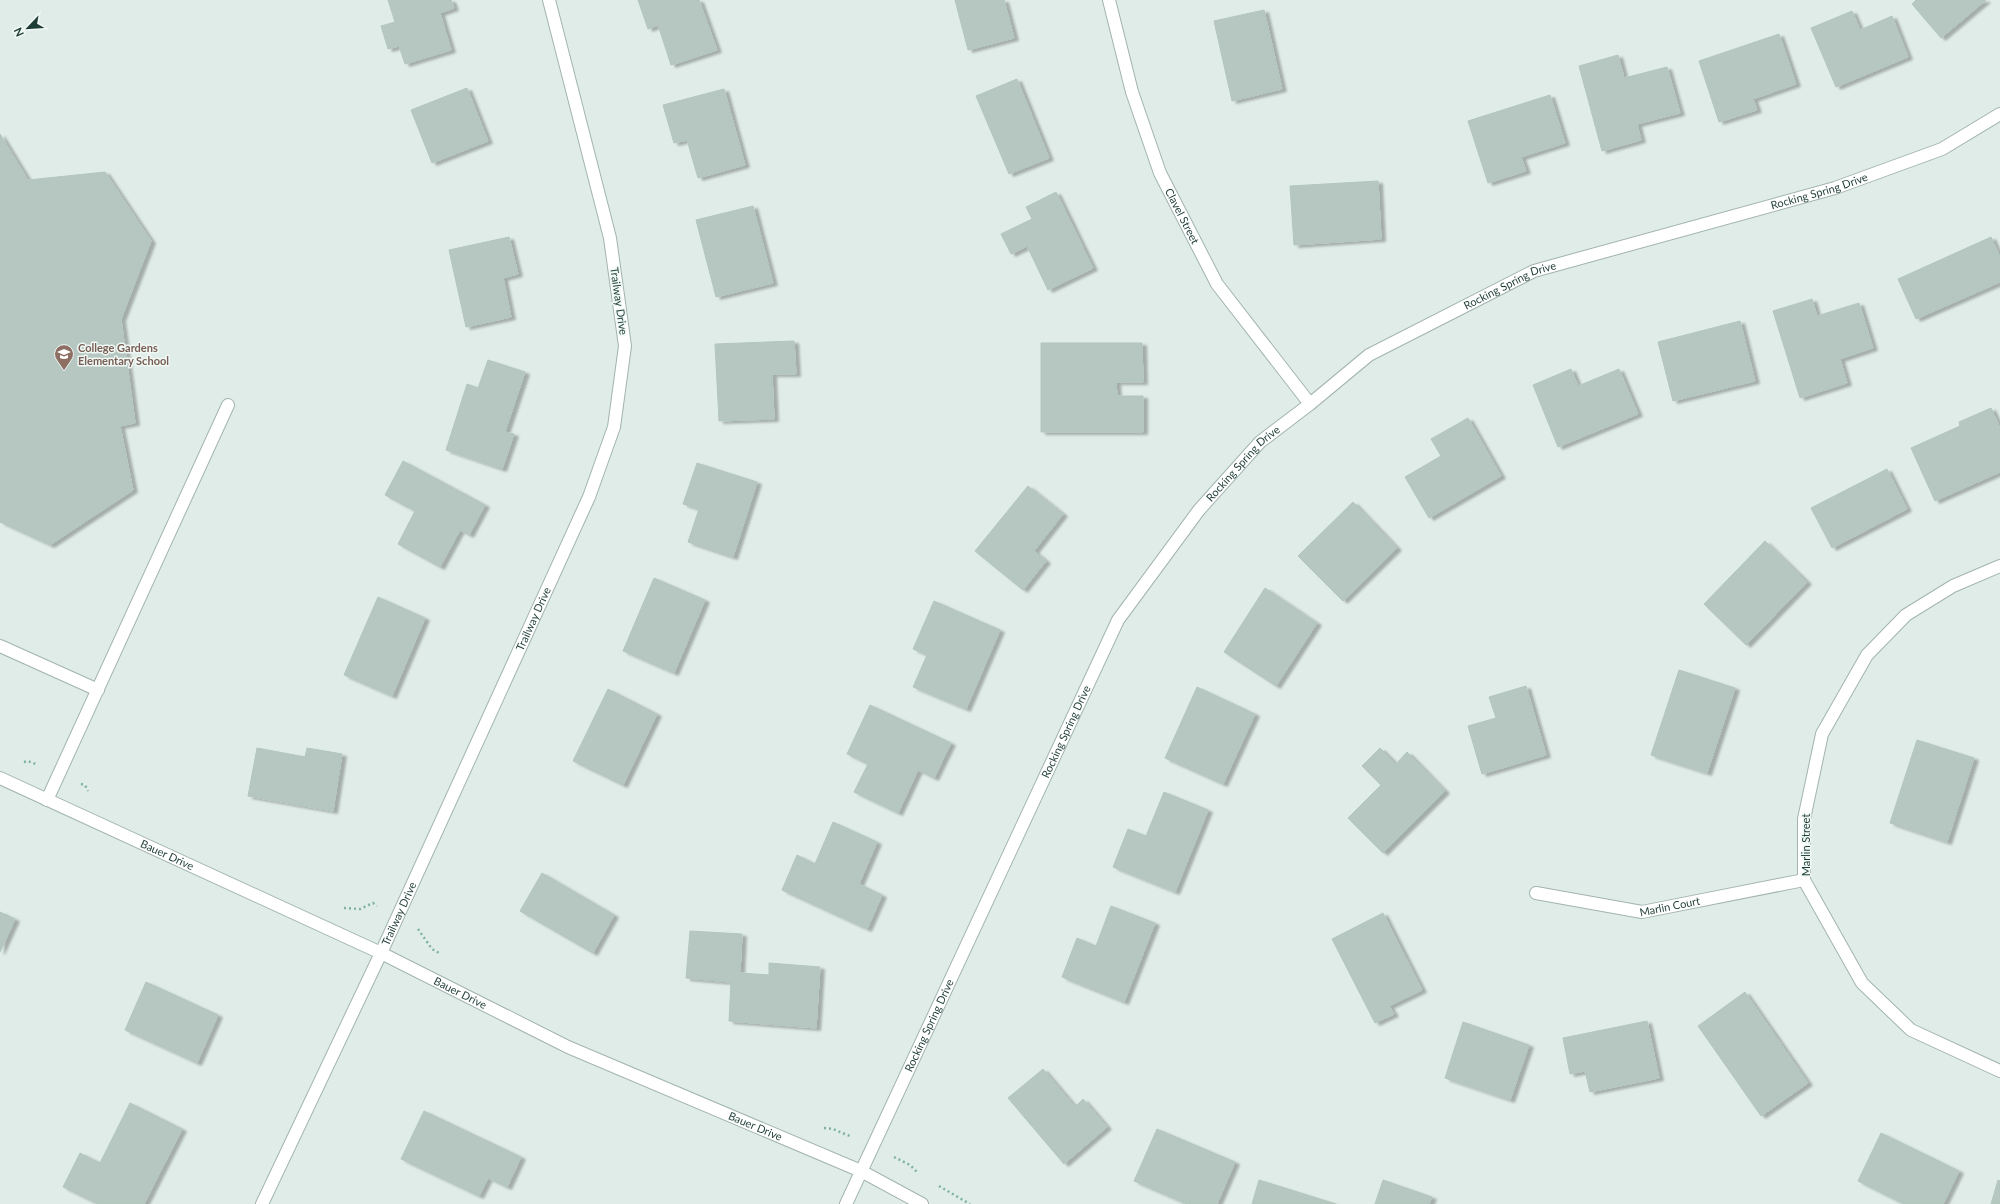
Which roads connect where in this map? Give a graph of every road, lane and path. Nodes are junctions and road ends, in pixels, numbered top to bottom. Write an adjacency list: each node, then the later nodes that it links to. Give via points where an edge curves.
1 (550, 0): 13 (street, Trailway Drive, via 610,238 625,346 614,427 589,497)
2 (1109, 0): 4 (street, Clavel Street, via 1132,92 1160,173 1217,284)
3 (2000, 114): 4 (street, Rocking Spring Drive, via 1942,149 1835,188 1534,271 1369,355)
4 (1310, 404): 15 (street, Rocking Spring Drive, via 1260,442 1209,498 1118,620)
5 (228, 405): 8 (street)
6 (2000, 566): 11 (street, Marlin Street, via 1953,586 1906,615 1867,655 1822,734 1804,819)
7 (0, 646): 8 (street)
8 (98, 690): 10 (street)
9 (0, 778): 10 (street, Bauer Drive)
10 (47, 800): 13 (street, Bauer Drive)
11 (1804, 880): 12 (street, Marlin Court, via 1642,912); 14 (street, Marlin Street, via 1862,984 1911,1030)
12 (1536, 892)
13 (381, 953): 15 (street, Bauer Drive, via 568,1047); 16 (street, Trailway Drive)
14 (2000, 1071)
15 (861, 1172): 17 (street, Rocking Spring Drive); 18 (street, Bauer Drive)
16 (262, 1204)
17 (846, 1204)
18 (922, 1204)

